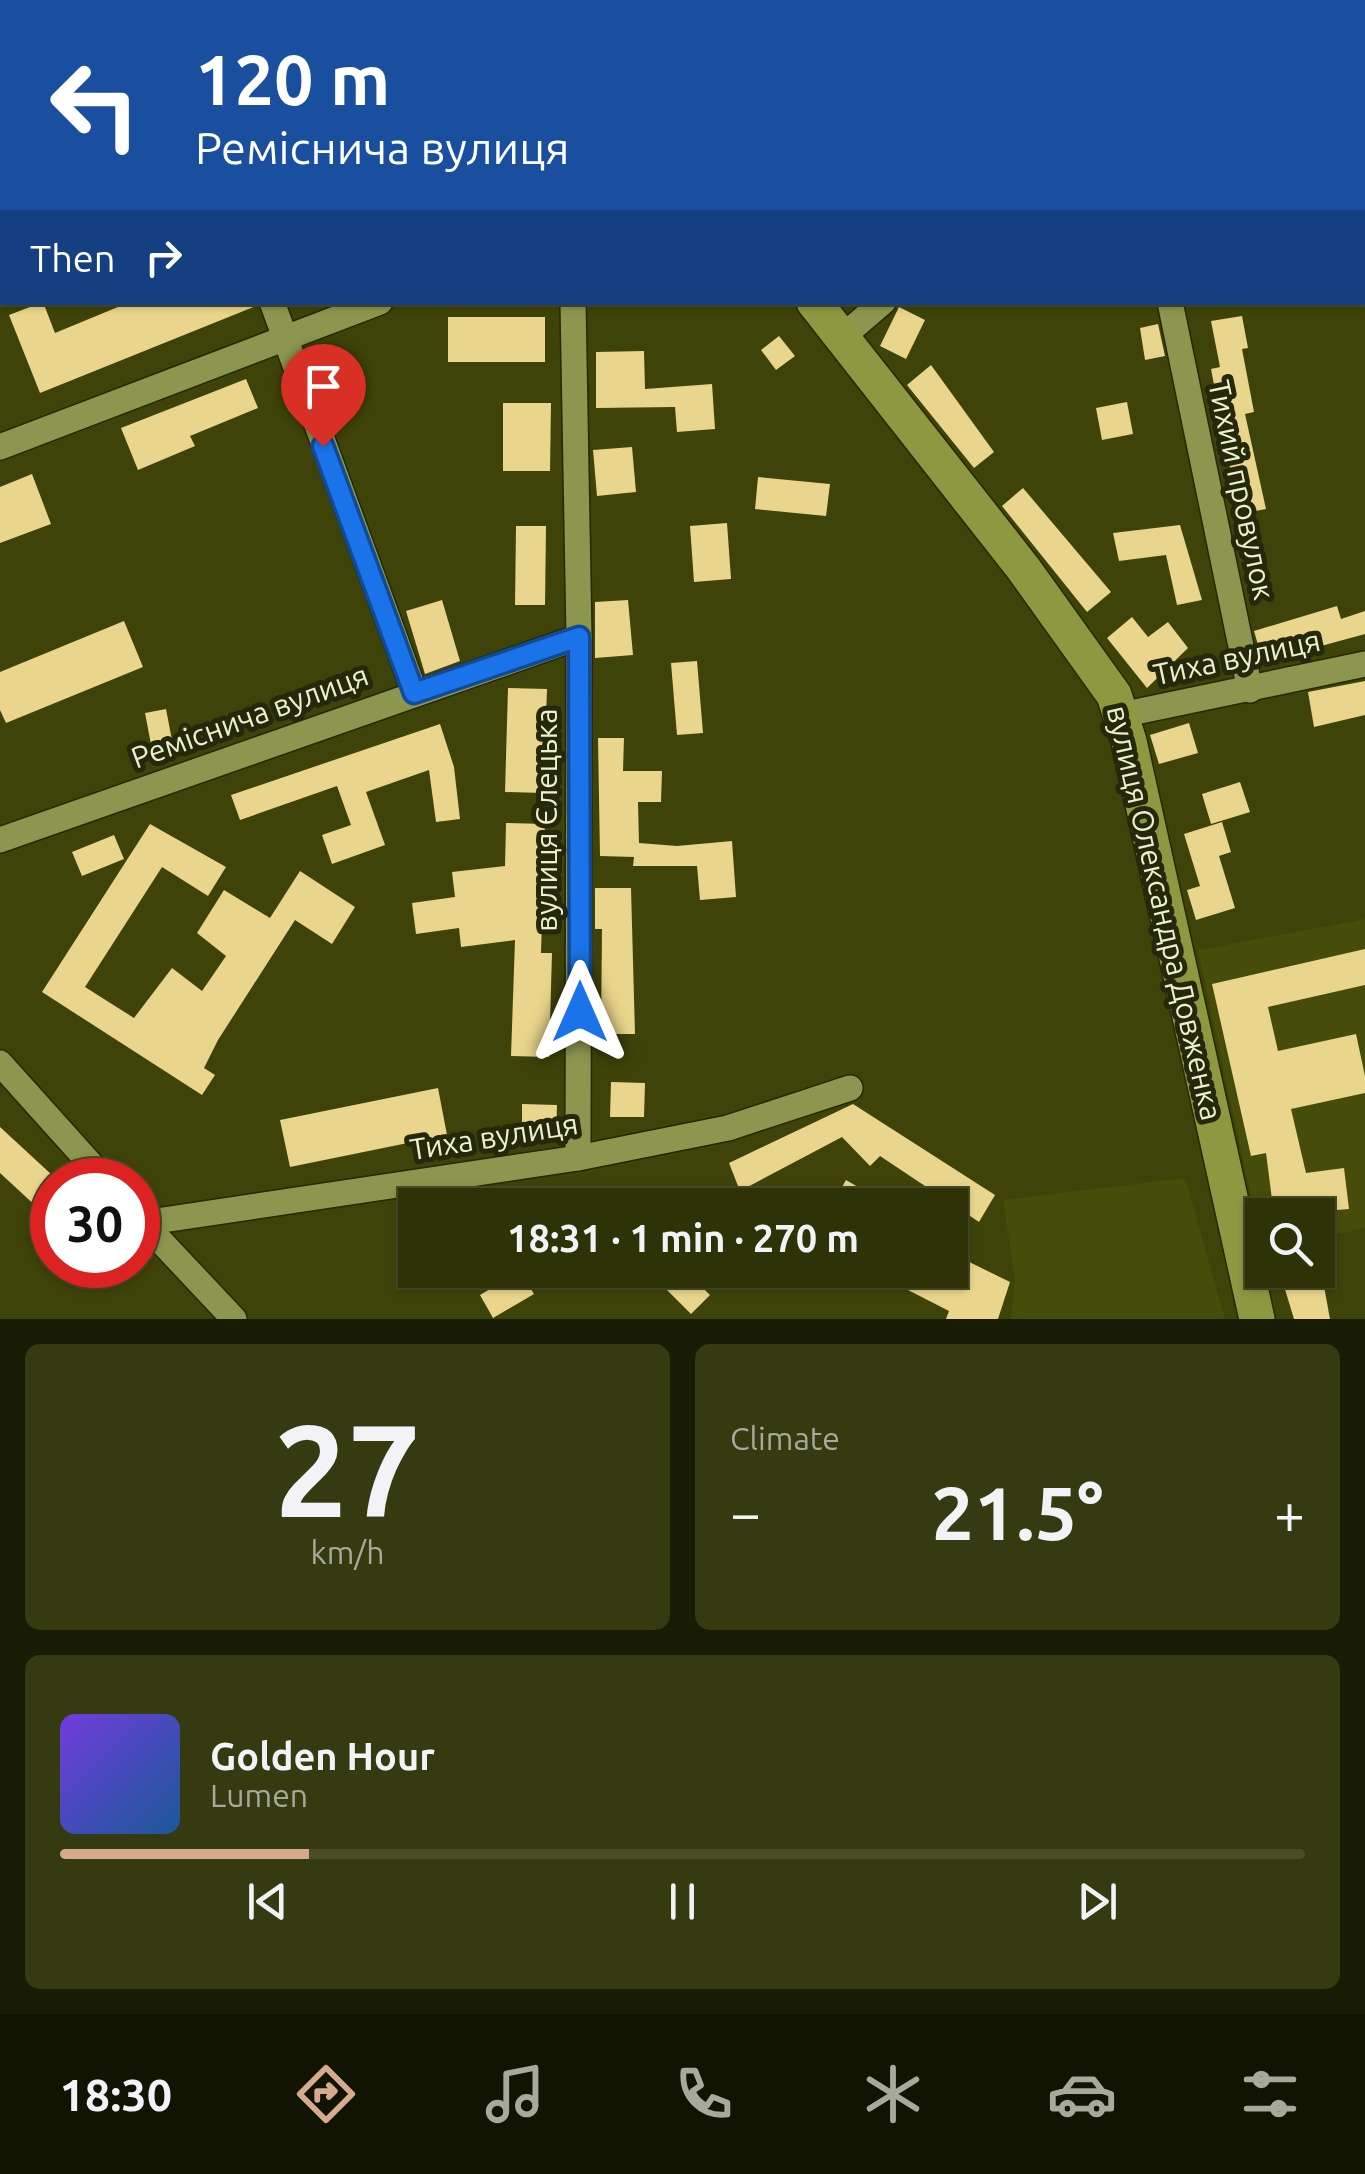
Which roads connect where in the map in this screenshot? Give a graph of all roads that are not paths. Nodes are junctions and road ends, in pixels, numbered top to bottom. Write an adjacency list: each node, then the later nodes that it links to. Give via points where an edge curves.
1 (273, 305): 8 (street)
2 (373, 305): 8 (street)
3 (572, 305): 10 (street, вулиця Єлецька)
4 (816, 305): 7 (main road, вулиця Олександра Довженка)
5 (880, 305): 7 (street)
6 (1171, 305): 12 (street, Тихий провулок)
7 (842, 338): 14 (main road, вулиця Олександра Довженка, via 1023,568 1114,695)
8 (284, 341): 9 (street); 13 (street)
9 (0, 447)
10 (579, 637): 13 (street, Реміснича вулиця); 19 (street, вулиця Єлецька)
11 (1365, 664): 12 (street, Тиха вулиця)
12 (1250, 690): 14 (street, Тиха вулиця)
13 (414, 693): 15 (street, Реміснича вулиця)
14 (1122, 716): 23 (main road, вулиця Олександра Довженка)
15 (0, 840)
16 (0, 1064): 18 (street)
17 (850, 1088): 19 (street, Тиха вулиця, via 728,1128)
18 (85, 1158)
19 (578, 1158): 20 (street, Тиха вулиця)
20 (160, 1217)
21 (160, 1241): 22 (street)
22 (234, 1319)
23 (1257, 1319)

